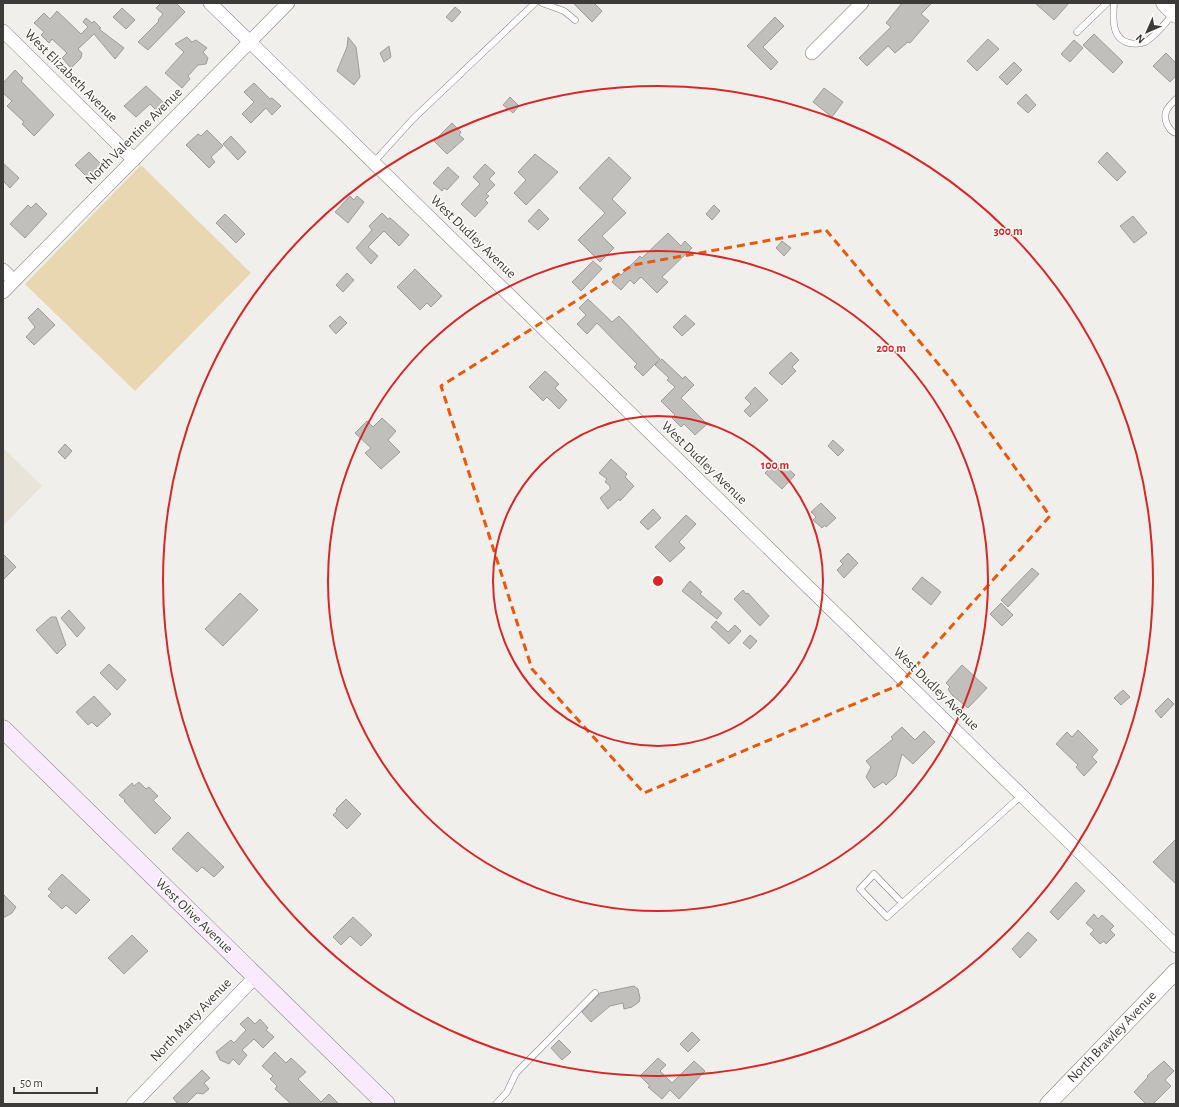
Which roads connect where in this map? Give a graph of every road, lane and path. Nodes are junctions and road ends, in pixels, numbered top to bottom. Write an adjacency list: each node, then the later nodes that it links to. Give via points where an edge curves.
1 (210, 3): 12 (street, West Dudley Avenue)
2 (288, 3): 12 (street, North Valentine Avenue)
3 (535, 3): 17 (lane, via 413,119)
4 (542, 3): 9 (lane, via 564,12)
5 (862, 3): 13 (street)
6 (1107, 3): 11 (lane)
7 (1114, 3): 8 (lane, via 1115,28 1119,37 1134,44 1145,42 1152,37)
8 (1171, 10)
9 (575, 20)
10 (3, 31): 16 (street, West Elizabeth Avenue)
11 (1077, 32)
12 (250, 42): 16 (street, North Valentine Avenue); 17 (street, West Dudley Avenue)
13 (812, 53)
14 (1176, 100): 15 (lane, via 1166,110 1165,116 1169,128)
15 (1176, 133)
16 (134, 160): 19 (street, North Valentine Avenue)
17 (374, 162): 22 (street, West Dudley Avenue)
18 (3, 270): 19 (street)
19 (14, 280): 20 (street, North Valentine Avenue)
20 (3, 292)
21 (3, 728): 26 (main road, West Olive Avenue)
22 (1022, 795): 23 (lane); 24 (street, West Dudley Avenue)
23 (902, 904): 23 (lane, via 887,917 860,889 874,874)
24 (1176, 946)
25 (1176, 971): 31 (street, North Brawley Avenue)
26 (256, 976): 28 (street, North Marty Avenue); 29 (main road, West Olive Avenue)
27 (595, 992): 30 (lane, via 516,1073 507,1092)
28 (137, 1103)
29 (386, 1104)
30 (496, 1104)
31 (1048, 1104)

